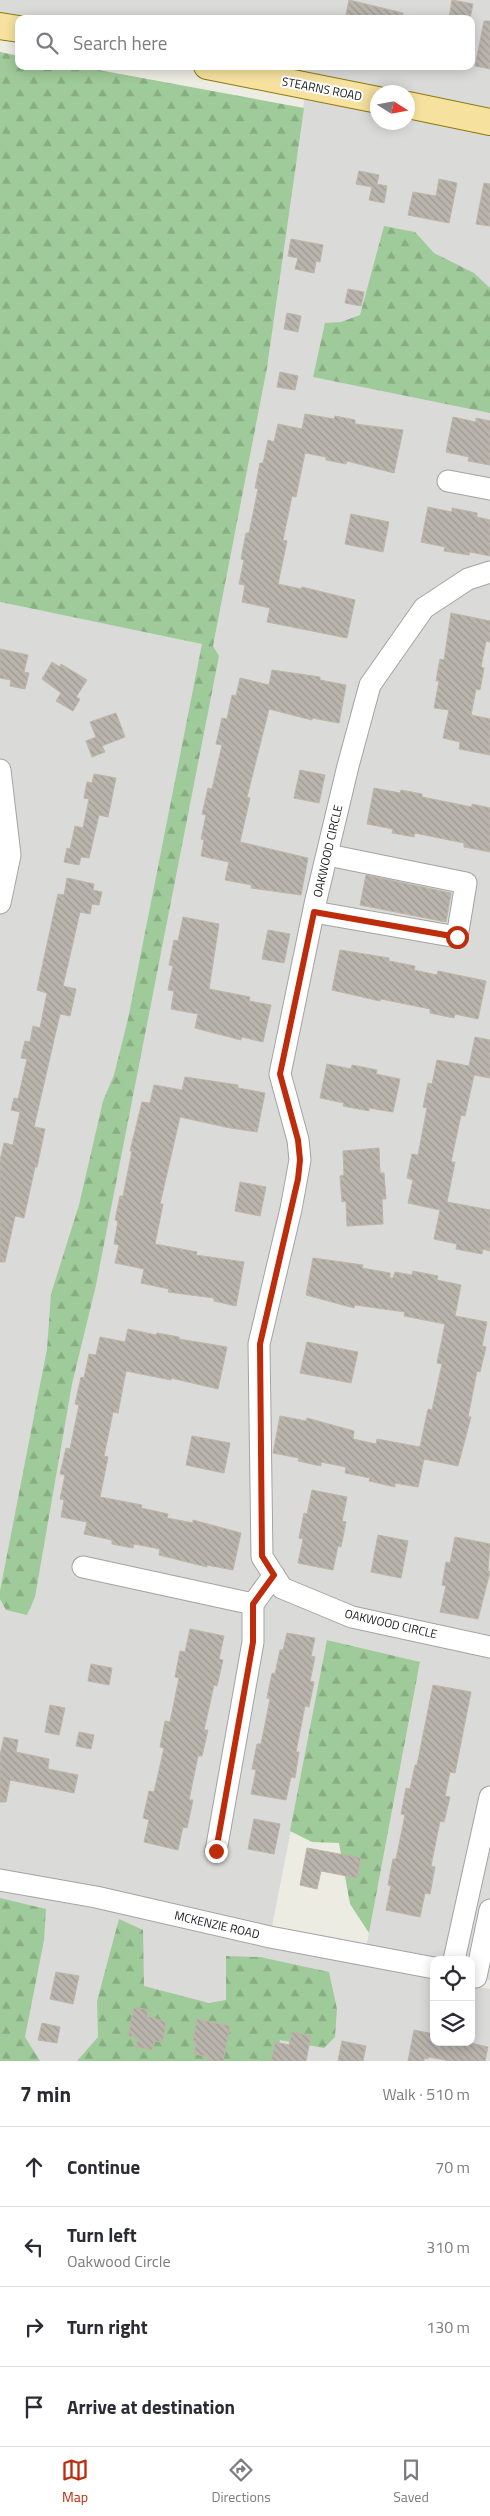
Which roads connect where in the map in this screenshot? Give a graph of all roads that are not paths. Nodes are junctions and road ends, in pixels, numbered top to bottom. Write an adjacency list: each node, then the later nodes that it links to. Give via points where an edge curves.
1 (0, 26): 2 (main road)
2 (15, 28)
3 (227, 70): 4 (main road, STEARNS ROAD)
4 (370, 98)
5 (415, 106): 6 (main road)
6 (490, 122)
7 (448, 480): 8 (street)
8 (490, 489)
9 (490, 572): 11 (street, OAKWOOD CIRCLE, via 468,579 424,608 370,685)
10 (0, 770): 12 (street, via 10,855)
11 (328, 855): 13 (street, OAKWOOD CIRCLE); 13 (street, via 466,883 457,937)
12 (0, 903)
13 (314, 912): 15 (street, OAKWOOD CIRCLE, via 280,1074 298,1140 298,1179 260,1344 262,1556)
14 (83, 1567): 16 (street)
15 (274, 1575): 16 (street); 17 (street, OAKWOOD CIRCLE, via 282,1588 352,1617)
16 (253, 1604): 19 (street, via 253,1642)
17 (490, 1647)
18 (490, 1797): 22 (street)
19 (216, 1851)
20 (0, 1880): 23 (street, MCKENZIE ROAD)
21 (490, 1910): 24 (street)
22 (455, 1956)
23 (430, 1967)
24 (479, 1978)

